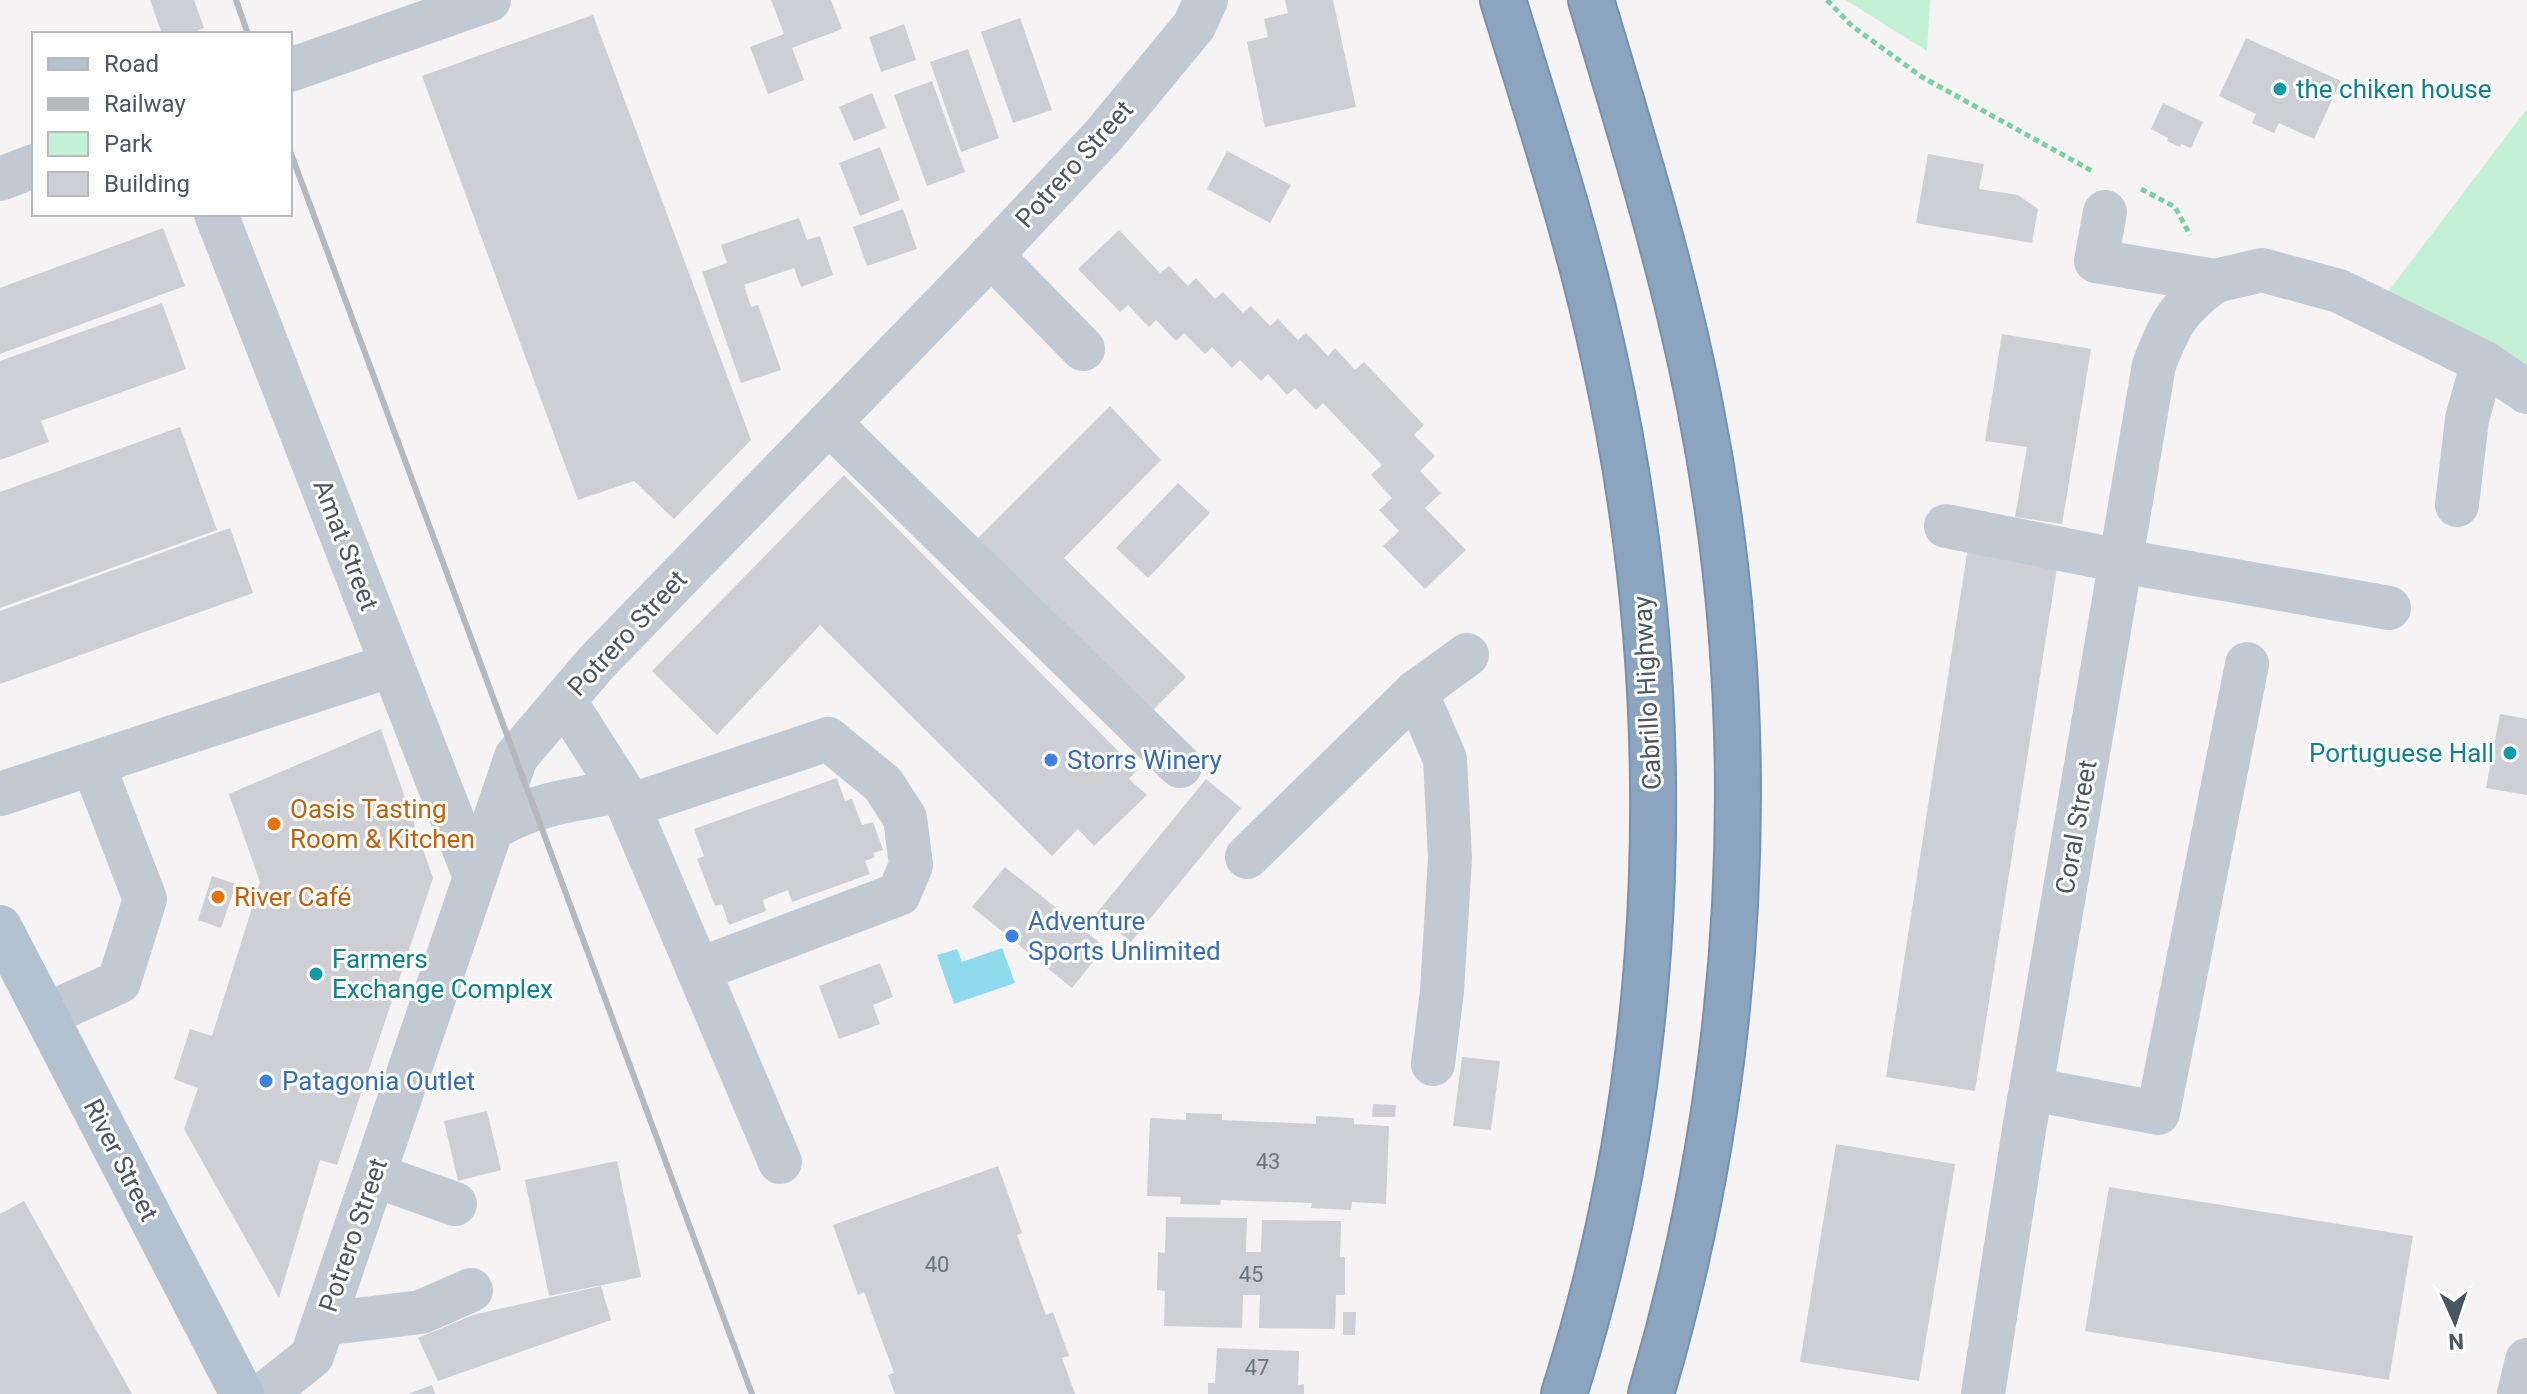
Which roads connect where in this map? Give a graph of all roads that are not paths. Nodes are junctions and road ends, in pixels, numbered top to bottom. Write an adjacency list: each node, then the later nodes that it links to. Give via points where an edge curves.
1 (489, 0): 5 (street)
2 (1206, 0): 10 (street, Potrero Street, via 1194,26 1103,136)
3 (1503, 0): 45 (highway, Cabrillo Highway, via 1605,357 1634,530 1650,701 1651,875 1638,1045 1610,1213)
4 (1591, 0): 46 (highway, via 1689,354 1715,497 1733,668 1737,843 1726,1015 1702,1184)
5 (292, 69)
6 (32, 167): 7 (street)
7 (0, 179)
8 (2114, 192): 11 (street, via 2096,261)
9 (217, 216): 22 (street, Amat Street)
10 (991, 255): 12 (street); 15 (street, Potrero Street)
11 (2215, 281): 13 (street, via 2262,270 2339,291); 18 (street, Coral Street, via 2189,300 2168,329 2154,365)
12 (1083, 349)
13 (2483, 362): 14 (street); 16 (street, via 2467,419)
14 (2527, 392)
15 (829, 423): 24 (street, Potrero Street); 26 (street)
16 (2457, 505)
17 (1946, 526): 18 (street)
18 (2121, 561): 19 (street); 36 (street, Coral Street)
19 (2389, 608)
20 (1467, 655): 23 (street)
21 (2247, 664): 36 (street, via 2158,1113)
22 (392, 665): 25 (street); 31 (street, Amat Street)
23 (1416, 692): 30 (street); 35 (street, via 1445,759 1450,844)
24 (564, 700): 28 (street); 29 (street, Potrero Street, via 516,757)
25 (93, 764): 27 (street); 34 (street, via 145,899 119,982)
26 (1180, 766)
27 (0, 794)
28 (626, 799): 29 (street, via 534,807); 33 (street); 33 (street, via 828,739 883,784 905,818 911,865 899,894)
29 (492, 829): 31 (street, Potrero Street)
30 (1247, 857)
31 (475, 877): 38 (street, Potrero Street)
32 (0, 927): 34 (main road, River Street)
33 (698, 970): 37 (street)
34 (46, 1015): 43 (main road, River Street)
35 (1433, 1064)
36 (2031, 1089): 47 (street, Coral Street)
37 (780, 1162)
38 (374, 1175): 39 (street); 41 (street, Potrero Street)
39 (455, 1204)
40 (471, 1290): 41 (street, via 421,1312)
41 (323, 1324): 44 (street, Potrero Street, via 312,1356)
42 (2527, 1360): 48 (street)
43 (242, 1394)
44 (265, 1394)
45 (1564, 1394)
46 (1651, 1394)
47 (1983, 1394)
48 (2519, 1394)

